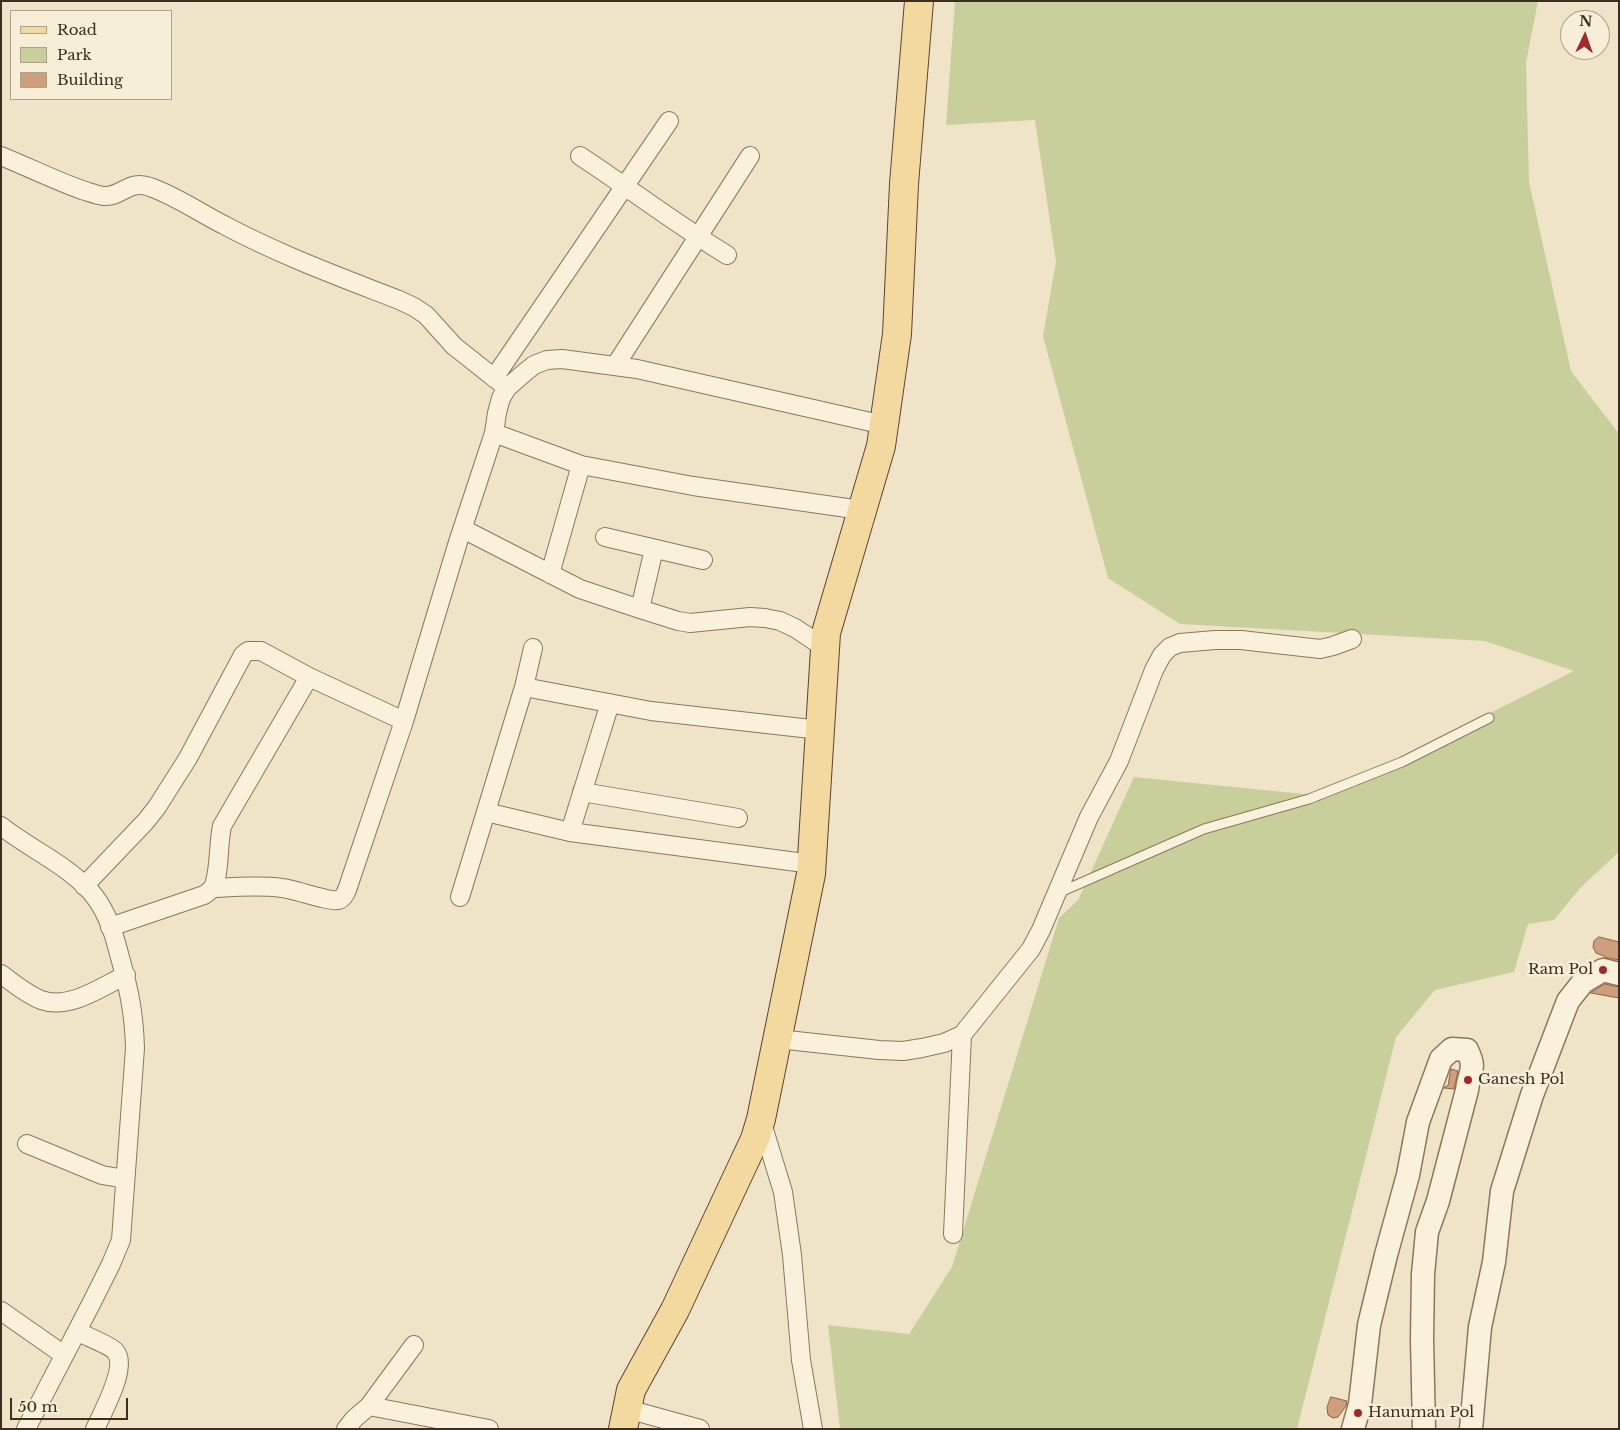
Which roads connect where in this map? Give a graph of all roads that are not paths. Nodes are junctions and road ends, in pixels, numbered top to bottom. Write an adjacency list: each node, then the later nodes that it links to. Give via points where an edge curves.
1 (919, 1): 11 (main road, via 904,184 897,334)
2 (669, 121): 6 (street)
3 (1, 156): 10 (street, via 96,195 111,196 133,185 150,187 277,250 414,307 426,315 454,346)
4 (580, 156): 6 (street)
5 (750, 156): 7 (street)
6 (625, 186): 7 (street); 10 (street)
7 (698, 238): 8 (street); 9 (street)
8 (727, 255)
9 (615, 366): 10 (street, via 547,360); 11 (street)
10 (500, 383): 12 (street, via 501,398)
11 (884, 425): 14 (main road, via 881,446)
12 (494, 433): 13 (street); 15 (street)
13 (581, 465): 14 (street, via 693,486); 19 (street)
14 (861, 510): 23 (main road, via 826,633)
15 (463, 529): 19 (street); 28 (street)
16 (605, 537): 17 (street)
17 (654, 549): 18 (street); 20 (street)
18 (703, 560)
19 (550, 574): 20 (street, via 580,589)
20 (640, 609): 23 (street, via 690,623 736,617 780,621)
21 (1352, 639): 38 (street, via 1320,649 1241,640 1180,643 1170,647 1154,670 1119,761 1089,817)
22 (533, 648): 25 (street)
23 (825, 648): 29 (main road)
24 (310, 677): 28 (street); 36 (street, via 261,650 248,651 243,655 188,758 157,807); 37 (street, via 222,826)
25 (524, 687): 26 (street); 31 (street)
26 (610, 703): 29 (street, via 667,713); 30 (street)
27 (1489, 718): 38 (lane, via 1402,762 1309,799 1204,828)
28 (404, 721): 37 (street, via 342,898 338,900 266,886)
29 (820, 730): 35 (main road)
30 (582, 792): 32 (street); 34 (street)
31 (486, 812): 34 (street); 39 (street)
32 (738, 818)
33 (1, 826): 36 (street)
34 (570, 832): 35 (street)
35 (812, 864): 45 (main road)
36 (84, 886): 40 (street, via 105,913)
37 (212, 888): 40 (street, via 204,895)
38 (1058, 893): 44 (street, via 1042,930 1030,948)
39 (460, 897)
40 (110, 927): 43 (street)
41 (1, 974): 43 (street, via 27,993 54,1002 78,998)
42 (1619, 974): 64 (street, via 1603,970 1583,982 1568,1001 1532,1095 1502,1191 1494,1262 1480,1327)
43 (126, 975): 48 (street, via 135,1048)
44 (962, 1035): 45 (street, via 944,1043 903,1051); 49 (street)
45 (778, 1039): 46 (main road)
46 (761, 1119): 55 (main road, via 755,1139 675,1310 631,1390); 61 (street, via 783,1192 801,1360)
47 (27, 1144): 48 (street, via 93,1172)
48 (126, 1179): 51 (street, via 121,1240)
49 (952, 1234)
50 (1, 1311): 53 (street)
51 (76, 1332): 53 (street); 57 (street, via 115,1350 119,1358 116,1380)
52 (414, 1345): 54 (street)
53 (64, 1354): 56 (street)
54 (369, 1406): 58 (street); 59 (street)
55 (625, 1419): 60 (street)
56 (26, 1429)
57 (95, 1429)
58 (346, 1429)
59 (489, 1429)
60 (700, 1429)
61 (813, 1429)
62 (1353, 1429): 63 (street, via 1360,1404 1369,1325 1408,1175 1418,1122 1441,1059 1452,1049 1467,1050 1472,1070 1427,1232 1422,1339)
63 (1424, 1429)
64 (1471, 1429)

